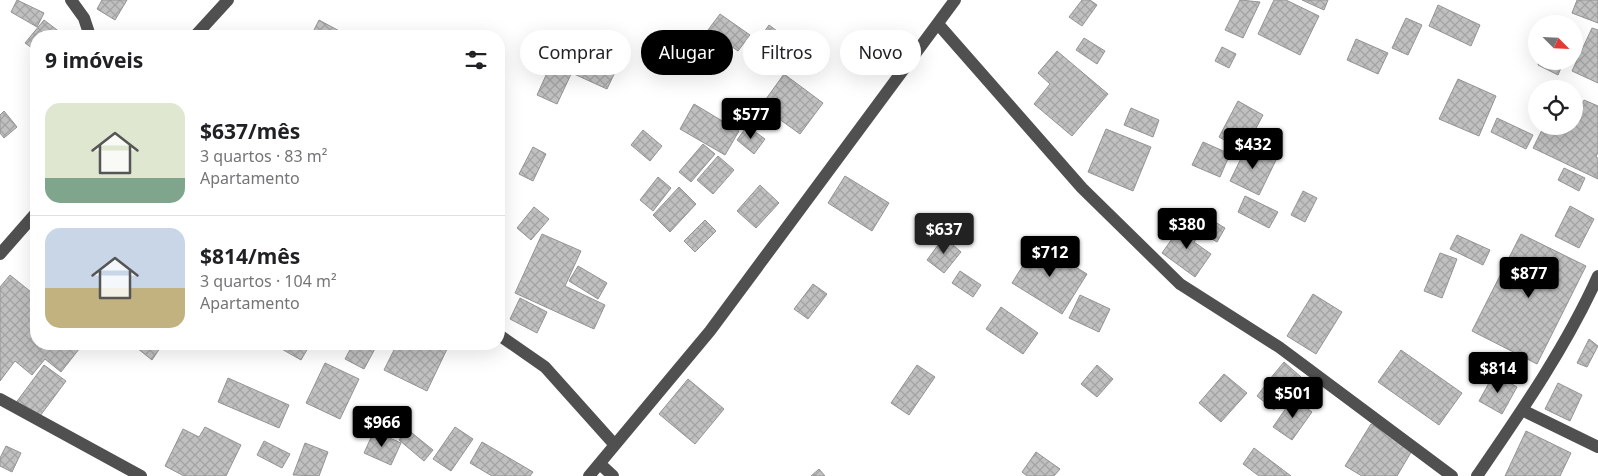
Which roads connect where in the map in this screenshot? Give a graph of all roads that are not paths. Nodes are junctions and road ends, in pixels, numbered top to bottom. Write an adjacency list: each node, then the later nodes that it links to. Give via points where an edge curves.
1 (71, 0): 5 (street)
2 (228, 0): 6 (street)
3 (949, 2): 4 (street)
4 (938, 24): 13 (street, via 710,331); 19 (street, via 1082,188 1180,284 1278,347)
5 (88, 30)
6 (200, 30)
7 (30, 220): 8 (street)
8 (0, 254)
9 (1598, 276): 12 (street, via 1582,311)
10 (505, 339): 13 (street, via 545,367)
11 (0, 399): 16 (street)
12 (1522, 410): 14 (street); 20 (street)
13 (614, 444): 15 (street)
14 (1598, 447)
15 (600, 464): 17 (street); 18 (street)
16 (141, 476)
17 (589, 476)
18 (613, 476)
19 (1452, 476)
20 (1476, 476)

